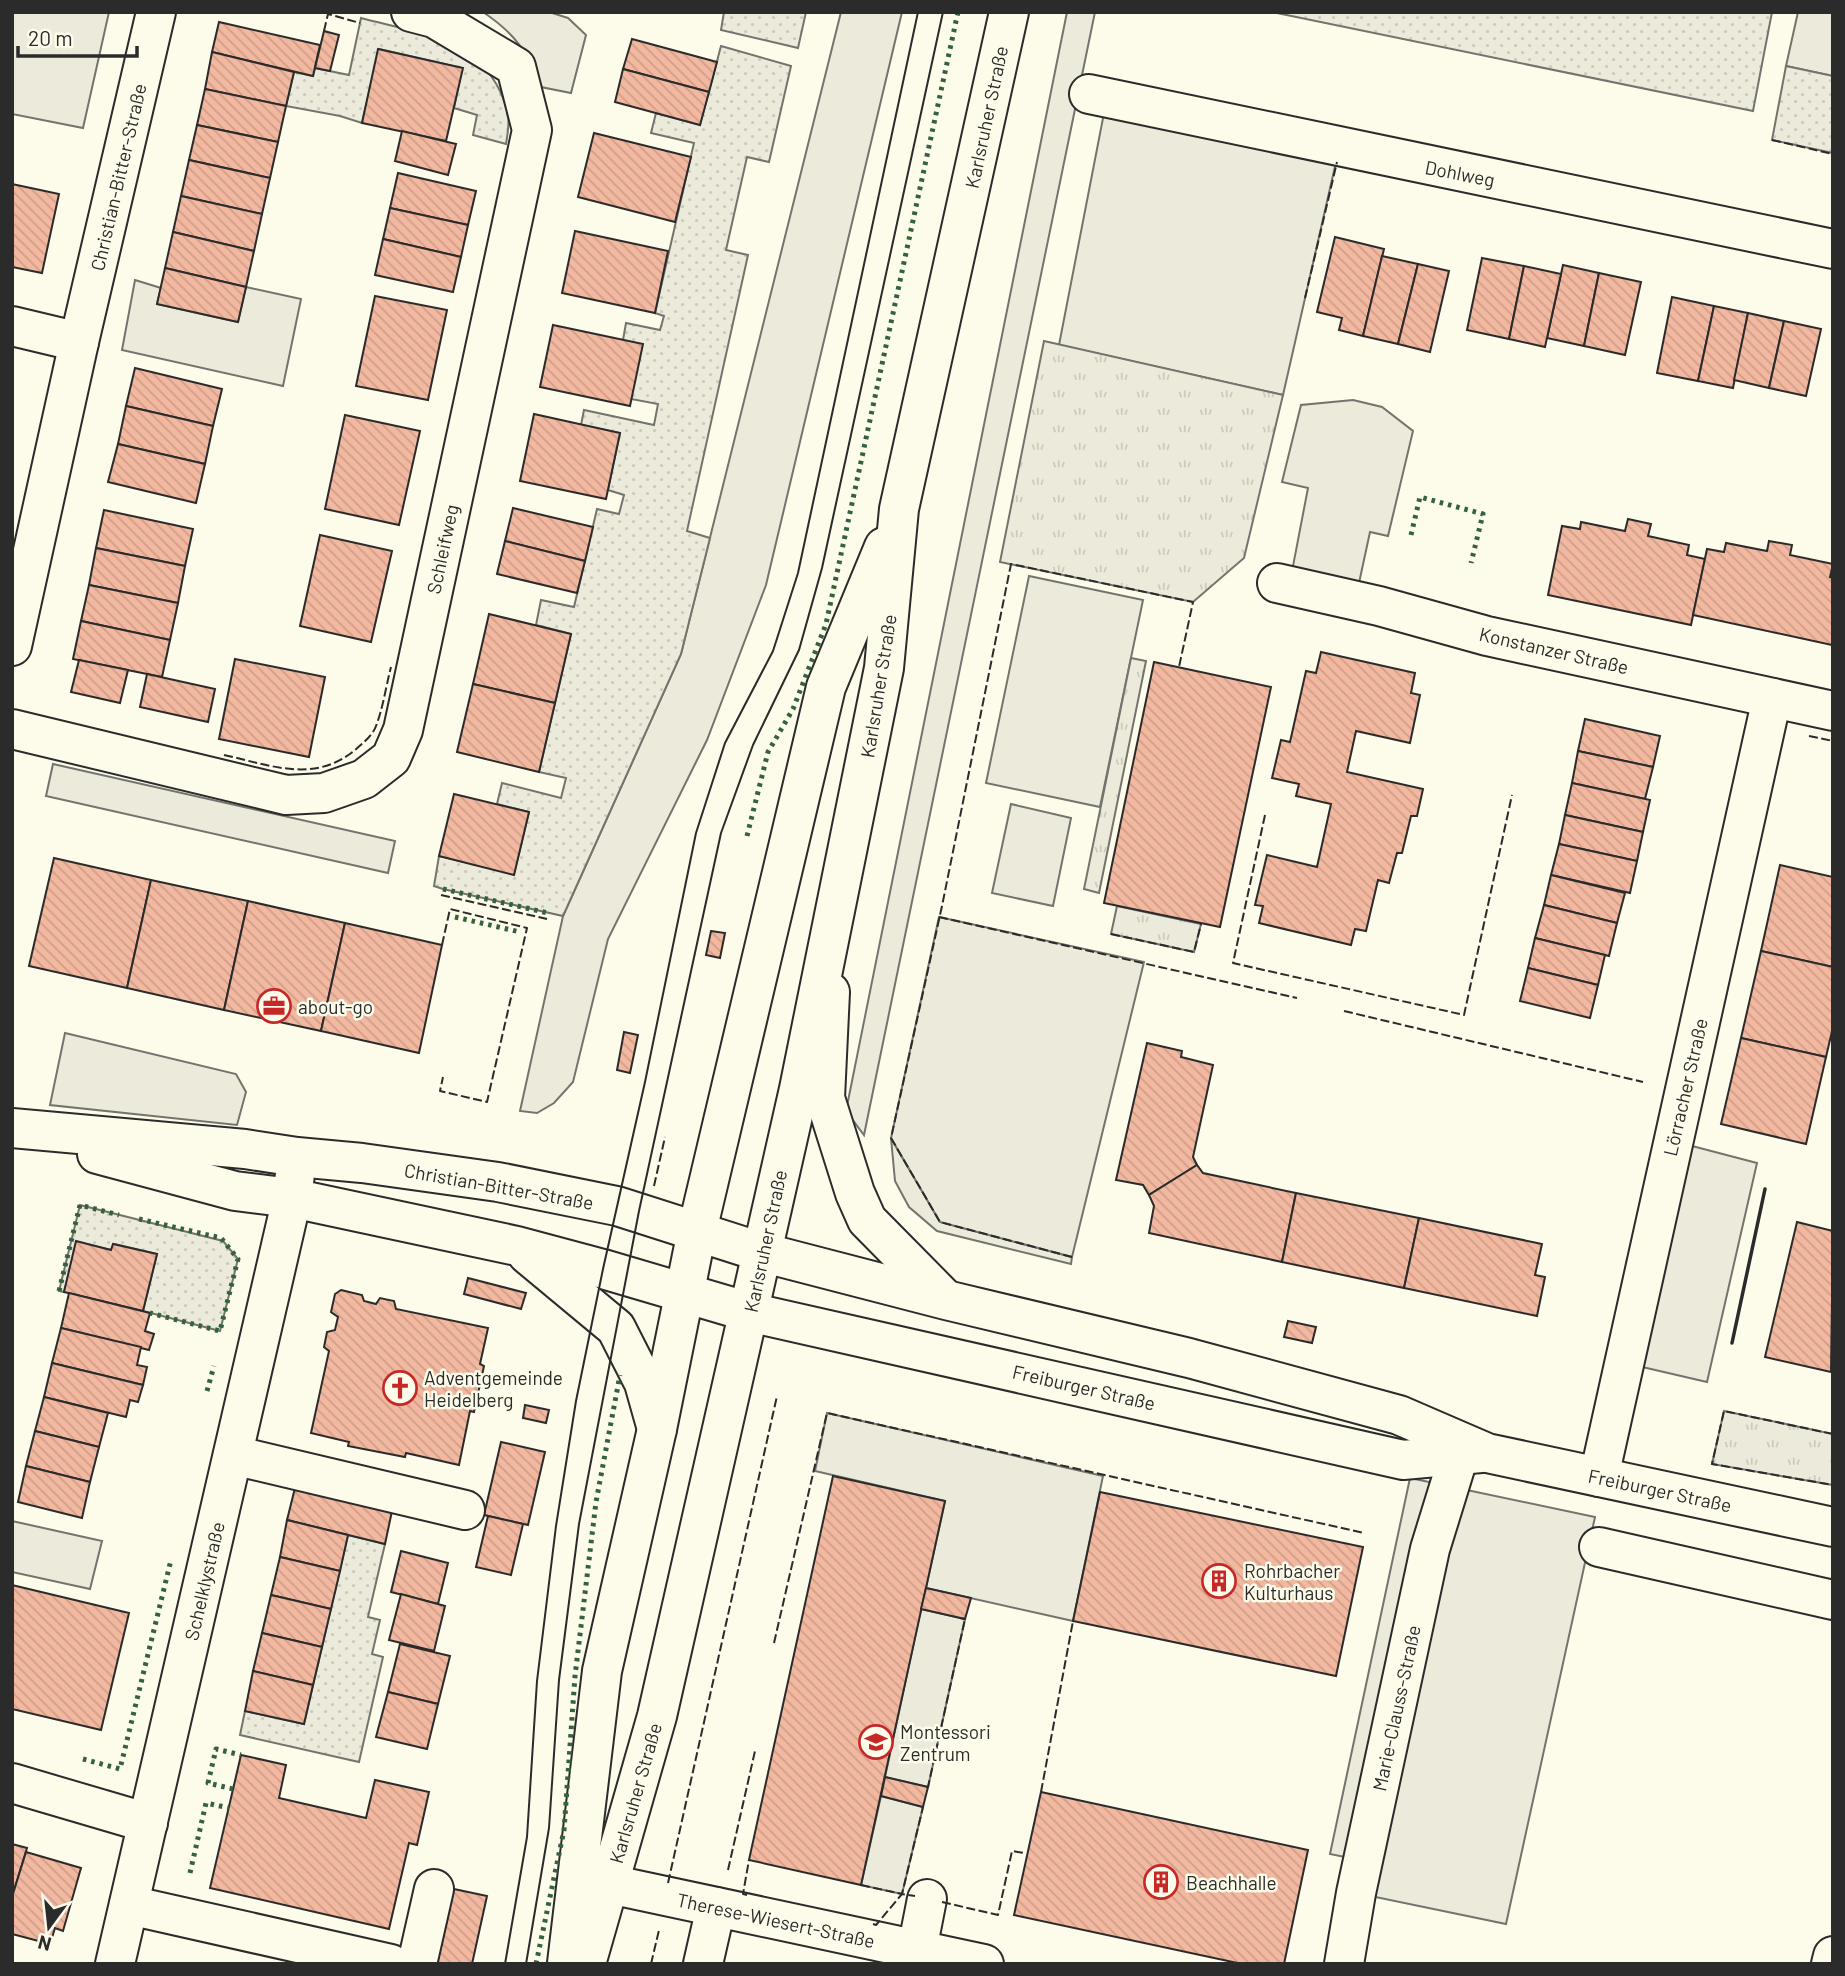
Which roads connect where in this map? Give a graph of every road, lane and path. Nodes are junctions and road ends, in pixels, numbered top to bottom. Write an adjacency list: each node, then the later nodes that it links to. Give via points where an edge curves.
1 (156, 12): 7 (street, Christian-Bitter-Straße)
2 (1009, 12): 8 (street, Karlsruher Straße)
3 (427, 14): 13 (street, Schleifweg, via 516,67 532,130 403,730 391,758 364,779 324,793 286,795)
4 (1089, 94): 5 (street, Dohlweg)
5 (1833, 249)
6 (12, 326): 7 (street)
7 (79, 342): 10 (street, Christian-Bitter-Straße)
8 (899, 509): 14 (street, Karlsruher Straße, via 884,668); 18 (street, Karlsruher Straße, via 825,687)
9 (1277, 583): 11 (street, Konstanzer Straße, via 1487,636)
10 (12, 646)
11 (1772, 698): 12 (street, Konstanzer Straße); 27 (street, Lörracher Straße)
12 (1833, 711)
13 (12, 729)
14 (833, 929): 20 (street, Karlsruher Straße); 22 (street, via 825,1098 867,1220)
15 (12, 1130): 16 (street, Christian-Bitter-Straße); 17 (street, Christian-Bitter-Straße, via 235,1191)
16 (297, 1157): 17 (street); 18 (street, Christian-Bitter-Straße, via 498,1182 617,1206)
17 (292, 1198): 19 (street, Christian-Bitter-Straße); 26 (street, Schelklystraße)
18 (697, 1231): 20 (street, Freiburger Straße); 21 (street, Karlsruher Straße)
19 (517, 1246): 21 (street, Christian-Bitter-Straße); 24 (street, Karlsruher Straße, via 616,1328 643,1383)
20 (761, 1252): 22 (street, Freiburger Straße); 23 (street, Karlsruher Straße)
21 (685, 1293): 23 (street, Freiburger Straße); 24 (street, Karlsruher Straße)
22 (946, 1300): 25 (street, Freiburger Straße, via 1189,1357 1399,1415)
23 (750, 1312): 25 (street, Freiburger Straße, via 1403,1460); 34 (street, Karlsruher Straße, via 657,1716)
24 (657, 1429): 44 (street, Karlsruher Straße, via 601,1671)
25 (1473, 1454): 27 (street, Freiburger Straße); 48 (street, Marie-Clauss-Straße, via 1430,1549)
26 (233, 1455): 28 (street); 33 (street, Schelklystraße)
27 (1599, 1477): 29 (street, Freiburger Straße)
28 (465, 1510)
29 (1833, 1527)
30 (1599, 1546): 31 (street)
31 (1833, 1600)
32 (12, 1783): 33 (street)
33 (148, 1823): 37 (street, Schelklystraße)
34 (609, 1884): 38 (street, Therese-Wiesert-Straße); 45 (street, Karlsruher Straße)
35 (434, 1889): 43 (street)
36 (927, 1899): 39 (street)
37 (129, 1905): 41 (street, Schelklystraße); 42 (street)
38 (716, 1907): 39 (street, Therese-Wiesert-Straße); 46 (street)
39 (909, 1949): 47 (street, Therese-Wiesert-Straße)
40 (1833, 1956): 49 (street)
41 (116, 1964)
42 (391, 1964)
43 (417, 1964)
44 (567, 1964)
45 (586, 1964)
46 (703, 1964)
47 (984, 1964)
48 (1344, 1964)
49 (1831, 1964)

